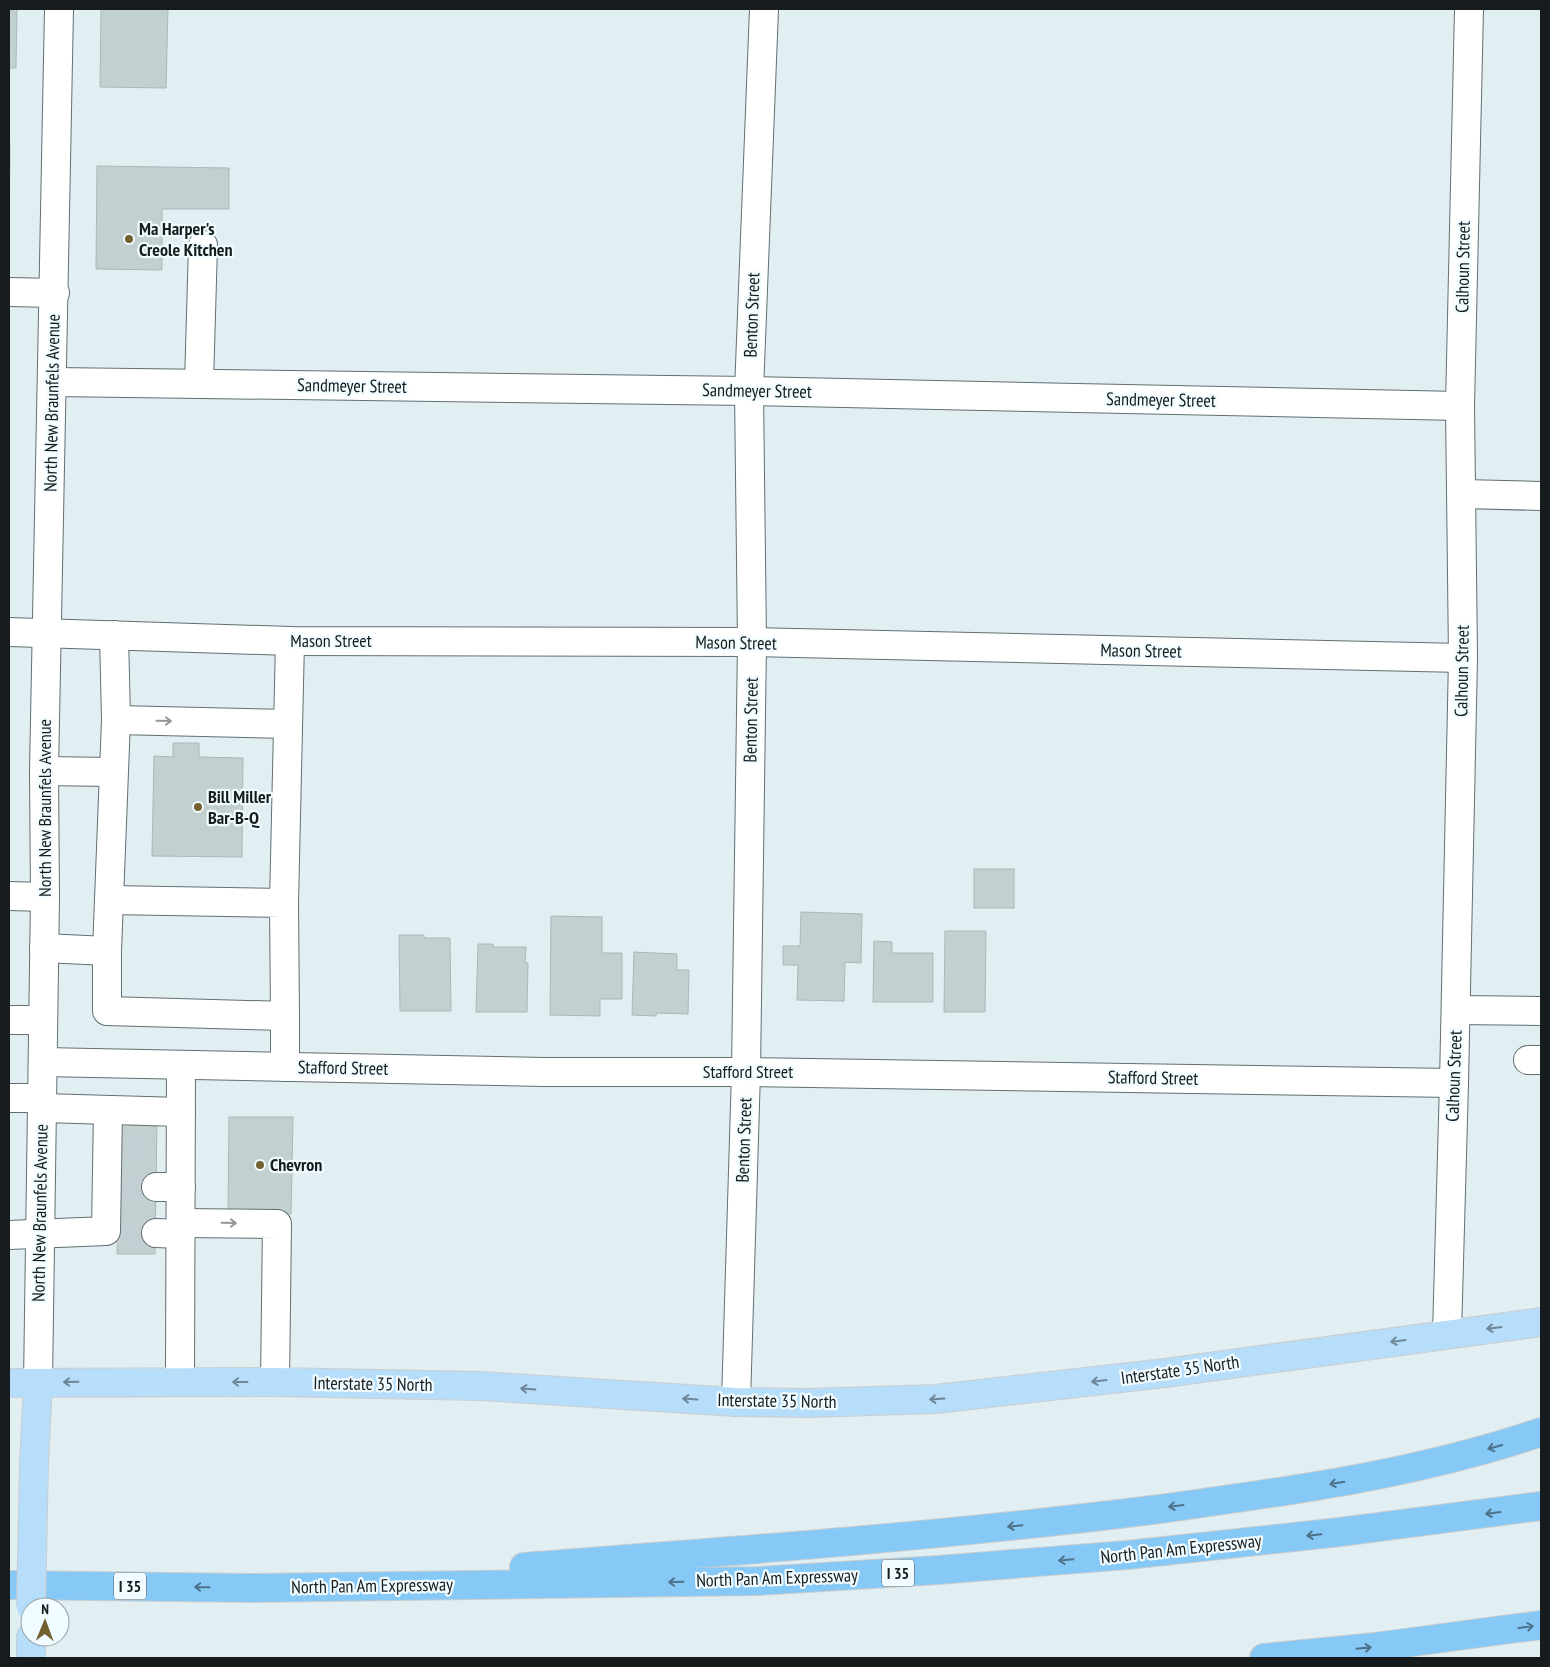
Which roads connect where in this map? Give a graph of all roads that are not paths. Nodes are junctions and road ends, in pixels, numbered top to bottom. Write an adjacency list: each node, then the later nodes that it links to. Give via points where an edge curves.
1 (60, 9): 6 (street, North New Braunfels Avenue)
2 (764, 9): 9 (street, Benton Street)
3 (1469, 9): 10 (street, Calhoun Street)
4 (203, 245): 8 (street)
5 (9, 292): 6 (street)
6 (54, 293): 7 (street, North New Braunfels Avenue)
7 (53, 382): 8 (street, Sandmeyer Street); 14 (street, North New Braunfels Avenue)
8 (198, 384): 9 (street, Sandmeyer Street)
9 (748, 391): 10 (street, Sandmeyer Street); 17 (street, Benton Street)
10 (1460, 406): 11 (street, Calhoun Street)
11 (1462, 494): 12 (street); 18 (street, Calhoun Street)
12 (1541, 496)
13 (9, 632): 14 (street, Mason Street)
14 (47, 633): 15 (street, Mason Street); 21 (street, North New Braunfels Avenue)
15 (114, 635): 16 (street, Mason Street); 19 (street)
16 (290, 641): 17 (street, Mason Street); 20 (street)
17 (752, 642): 18 (street, Mason Street); 37 (street, Benton Street)
18 (1463, 658): 29 (street, Calhoun Street)
19 (116, 720): 20 (street, one-way to 20); 22 (street)
20 (288, 724): 26 (street)
21 (44, 771): 22 (street); 24 (street, North New Braunfels Avenue)
22 (113, 772): 25 (street)
23 (9, 896): 24 (street)
24 (45, 897): 27 (street, North New Braunfels Avenue)
25 (109, 900): 26 (street); 28 (street)
26 (284, 903): 31 (street)
27 (44, 948): 28 (street); 33 (street, North New Braunfels Avenue)
28 (107, 951): 31 (street, via 107,1010)
29 (1456, 1010): 30 (street); 38 (street, Calhoun Street)
30 (1541, 1011)
31 (285, 1016): 36 (street)
32 (9, 1020): 33 (street)
33 (43, 1020): 34 (street, North New Braunfels Avenue)
34 (42, 1062): 35 (street, Stafford Street); 40 (street, North New Braunfels Avenue)
35 (181, 1065): 36 (street, Stafford Street); 42 (street)
36 (285, 1067): 37 (street, Stafford Street)
37 (746, 1072): 38 (street, Stafford Street); 52 (street, Benton Street)
38 (1454, 1083): 47 (street, Calhoun Street)
39 (9, 1098): 40 (street)
40 (42, 1103): 41 (street); 44 (street, North New Braunfels Avenue)
41 (108, 1110): 42 (street); 44 (street, via 113,1145 112,1232)
42 (181, 1112): 43 (street, via 169,1146)
43 (172, 1230): 48 (street); 49 (street, one-way to 49, via 277,1224)
44 (39, 1233): 45 (street); 51 (street, North New Braunfels Avenue)
45 (9, 1235)
46 (1541, 1322): 47 (main road, Interstate 35 North, one-way to 47)
47 (1447, 1334): 52 (main road, Interstate 35 North, one-way to 52, via 945,1398)
48 (180, 1382): 49 (main road, Interstate 35 North, one-way to 48); 51 (main road, Interstate 35 North, one-way to 51)
49 (275, 1382): 52 (main road, Interstate 35 North, one-way to 49, via 481,1386)
50 (9, 1383): 51 (main road, Interstate 35 North)
51 (38, 1383): 57 (main road, North New Braunfels Avenue, bridge)
52 (736, 1402)
53 (1541, 1432): 56 (highway, one-way to 56, via 1406,1470 1212,1502 1058,1522 678,1556)
54 (1541, 1506): 56 (highway, North Pan Am Expressway / I 35, one-way to 56, via 1136,1554 938,1570 759,1581)
55 (9, 1585): 56 (highway, North Pan Am Expressway / I 35, one-way to 55)
56 (251, 1588)
57 (32, 1597)
58 (1541, 1625): 59 (highway, one-way to 58)
59 (1264, 1658)

